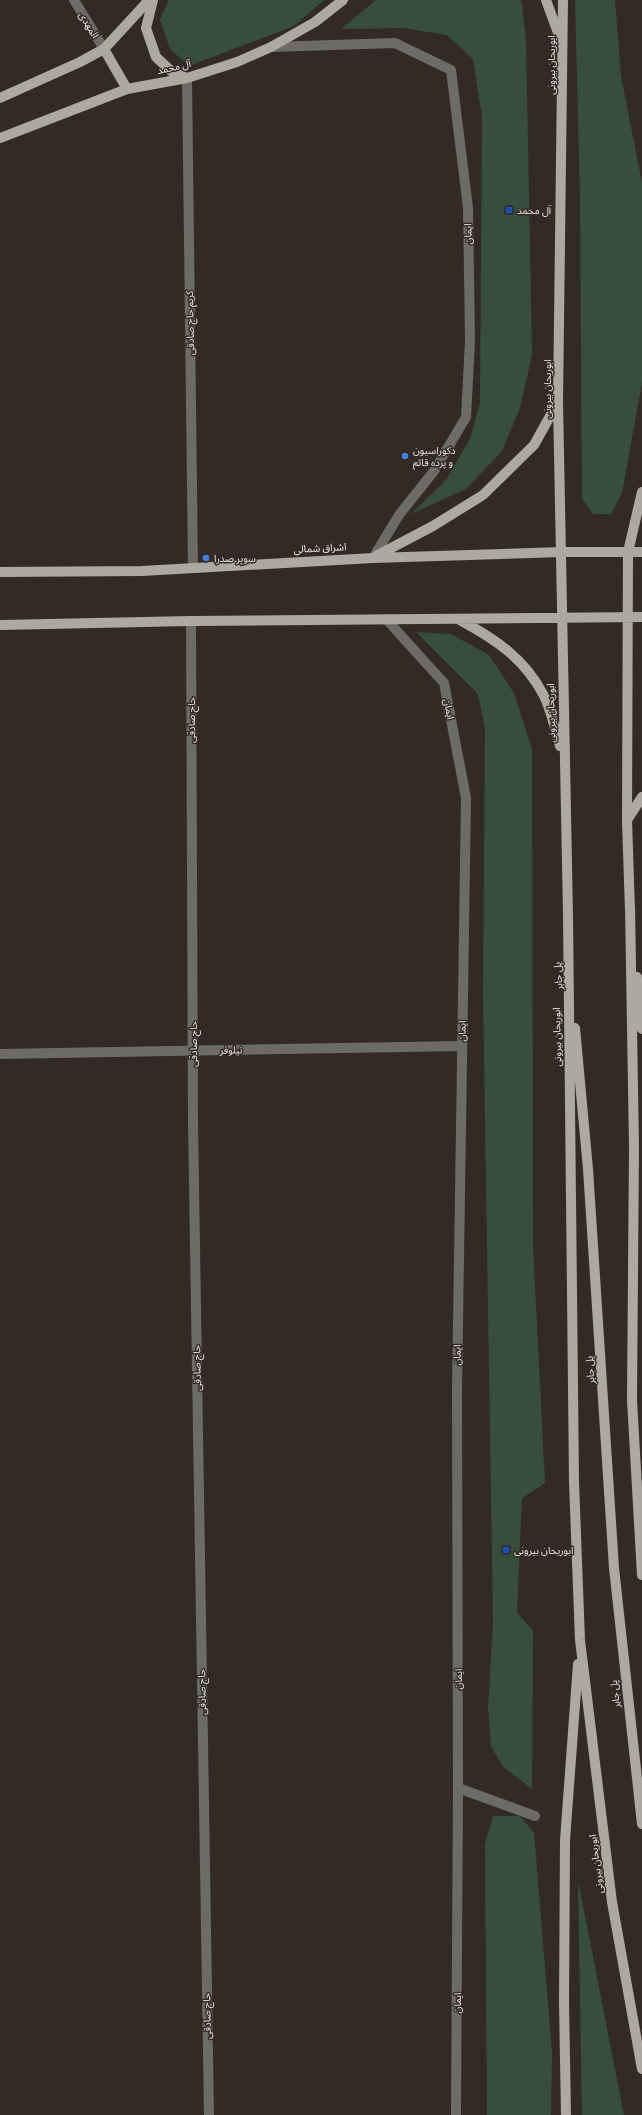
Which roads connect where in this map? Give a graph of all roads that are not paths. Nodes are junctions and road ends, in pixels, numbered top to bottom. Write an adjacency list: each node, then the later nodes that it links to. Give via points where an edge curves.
1 (74, 0): 8 (street, المهدی)
2 (149, 0): 8 (main road)
3 (153, 0): 10 (main road, via 146,28 156,58 171,71)
4 (343, 0): 7 (main road, آل محمد, via 315,22)
5 (546, 0): 9 (main road)
6 (563, 0): 9 (main road, ابوریحان بیرونی)
7 (270, 47): 10 (main road, آل محمد, via 237,62); 19 (street, ایمان, via 395,44 451,70 468,208 470,341 466,416 434,471 399,515)
8 (104, 49): 11 (main road); 12 (main road)
9 (564, 49): 14 (main road, ابوریحان بیرونی)
10 (187, 78): 11 (main road, آل محمد); 20 (street, کریم حاج صادقی)
11 (127, 89): 13 (main road, آل محمد)
12 (0, 98)
13 (0, 138)
14 (558, 402): 16 (main road, ابوریحان بیرونی); 19 (main road, via 534,445 483,495 433,526)
15 (642, 492): 17 (main road)
16 (562, 552): 17 (main road, اشراق شمالی); 19 (main road, اشراق شمالی); 23 (main road, ابوریحان بیرونی)
17 (628, 552): 18 (main road, اشراق شمالی); 24 (main road)
18 (642, 552)
19 (373, 558): 20 (main road, اشراق شمالی)
20 (193, 568): 21 (main road, اشراق شمالی)
21 (0, 572)
22 (642, 617): 24 (main road)
23 (561, 618): 24 (main road); 26 (main road); 29 (main road, ابوریحان بیرونی)
24 (627, 618): 31 (main road)
25 (386, 619): 26 (main road); 27 (main road); 35 (street, ایمان, via 444,683 466,798)
26 (459, 619): 29 (main road, via 493,638 520,661 543,694 561,748)
27 (191, 621): 28 (main road); 36 (street, حاج صادقی)
28 (0, 625)
29 (564, 767): 33 (main road, ابوریحان بیرونی)
30 (642, 797): 31 (main road)
31 (626, 820): 32 (main road)
32 (630, 906): 34 (main road); 38 (main road, via 634,1147 632,1400)
33 (568, 915): 39 (main road, ابوریحان بیرونی, via 574,1482); 42 (main road, پل جابر, via 569,966 588,1169 614,1568)
34 (642, 1029)
35 (462, 1046): 36 (street, نیلوفر); 40 (street, ایمان, via 457,1390)
36 (193, 1051): 37 (street, نیلوفر); 44 (street, حاج صادقی)
37 (0, 1054)
38 (642, 1575)
39 (580, 1640): 43 (main road, ابوریحان بیرونی, via 612,1902); 46 (main road, via 565,1840)
40 (458, 1788): 41 (street); 45 (street, ایمان)
41 (535, 1816)
42 (642, 1824)
43 (642, 2069)
44 (209, 2115)
45 (456, 2115)
46 (566, 2115)

